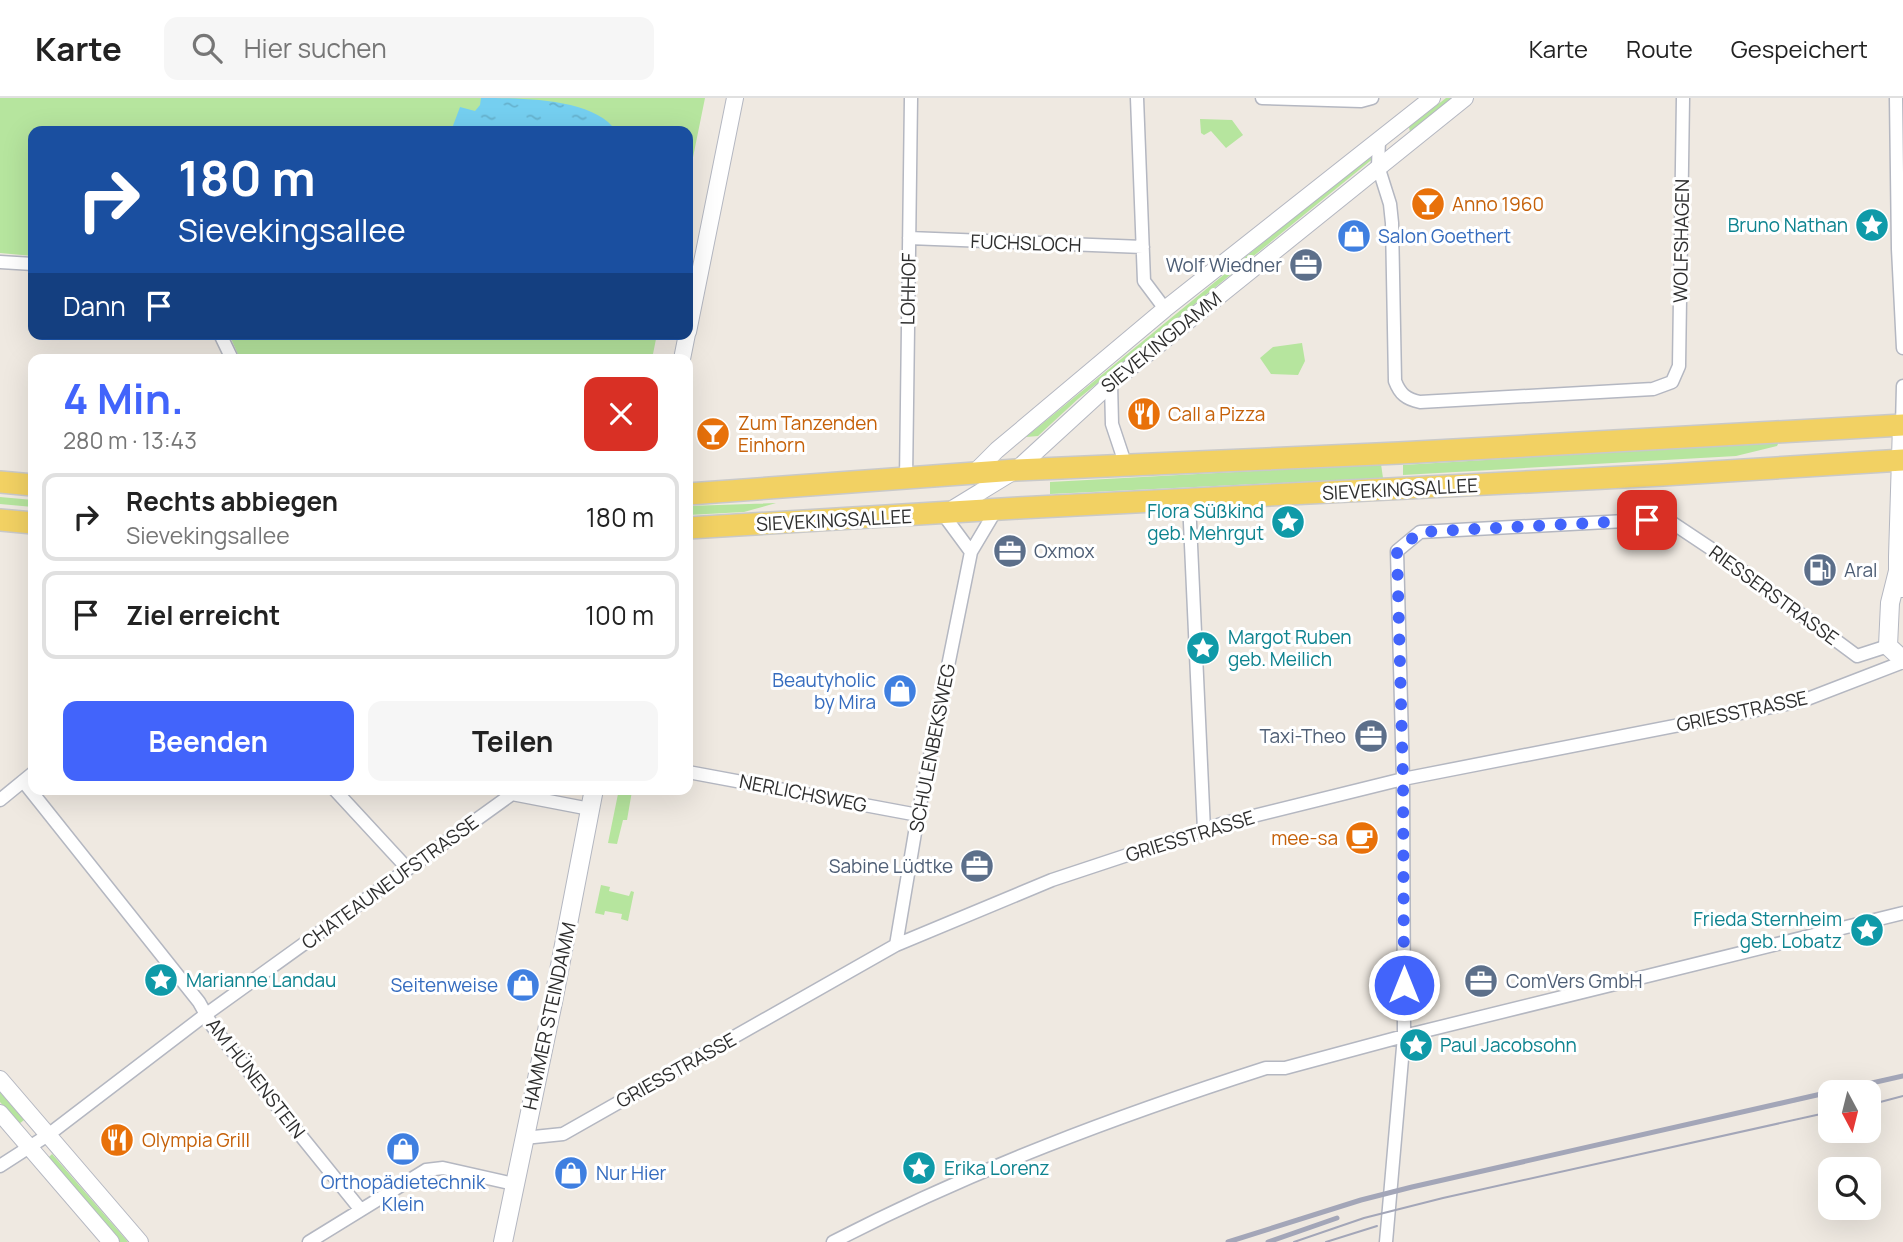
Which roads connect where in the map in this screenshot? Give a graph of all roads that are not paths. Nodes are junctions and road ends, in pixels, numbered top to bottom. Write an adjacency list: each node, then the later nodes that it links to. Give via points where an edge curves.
1 (735, 98): 16 (street)
2 (911, 98): 12 (street, LOHHOF)
3 (1137, 98): 13 (street)
4 (1262, 98): 5 (street)
5 (1372, 98)
6 (1432, 98): 10 (street, SIEVEKINGDAMM)
7 (1465, 98): 11 (street, SIEVEKINGDAMM)
8 (1683, 98): 11 (street, WOLFSHAGEN, via 1679,366 1672,382 1653,390 1409,400 1395,381 1392,223)
9 (1896, 98): 18 (street)
10 (1379, 140): 11 (street); 17 (street, SIEVEKINGDAMM)
11 (1378, 166): 19 (street, SIEVEKINGDAMM)
12 (909, 238): 13 (street, FUCHSLOCH); 26 (street, LOHHOF)
13 (1143, 247): 17 (street, via 1144,281)
14 (0, 262): 15 (street)
15 (28, 264)
16 (693, 304)
17 (1165, 309): 25 (street, SIEVEKINGDAMM)
18 (1903, 348)
19 (1111, 383): 23 (street, via 1112,424); 24 (street, SIEVEKINGDAMM)
20 (1903, 386): 21 (street)
21 (1903, 425): 22 (main road); 23 (main road, SIEVEKINGSALLEE)
22 (1901, 460): 30 (main road, SIEVEKINGSALLEE); 37 (main road)
23 (1126, 466): 24 (main road, SIEVEKINGSALLEE)
24 (1016, 470): 25 (main road, SIEVEKINGSALLEE); 32 (street, SIEVEKINGDAMM)
25 (973, 474): 26 (main road, SIEVEKINGSALLEE)
26 (906, 480): 29 (main road, SIEVEKINGSALLEE)
27 (0, 482): 28 (main road)
28 (28, 485)
29 (693, 494)
30 (1189, 500): 31 (main road, SIEVEKINGSALLEE); 53 (street)
31 (996, 509): 32 (main road, SIEVEKINGSALLEE); 36 (street, SCHULENBEKSWEG)
32 (943, 514): 35 (main road, SIEVEKINGSALLEE); 36 (street)
33 (0, 520): 34 (main road)
34 (28, 523)
35 (693, 528)
36 (971, 552): 52 (street, SCHULENBEKSWEG)
37 (1901, 579): 38 (main road, via 1890,603)
38 (1888, 646): 39 (street, RIESSERSTRASSE); 40 (main road)
39 (1857, 656): 41 (street); 44 (street, RIESSERSTRASSE, via 1725,558 1662,519 1420,532 1397,551)
40 (1903, 661): 41 (street, GRIESSTRASSE)
41 (1858, 680): 44 (street, GRIESSTRASSE, via 1802,701)
42 (693, 773): 52 (street, NERLICHSWEG)
43 (28, 777): 50 (street)
44 (1403, 779): 53 (street, GRIESSTRASSE); 58 (street)
45 (42, 795): 57 (street, AM HÜNENSTEIN, via 200,1002)
46 (340, 795): 54 (street)
47 (511, 795): 54 (street, CHATEAUNEUFSTRASSE)
48 (517, 795): 51 (street, CHATEAUNEUFSTRASSE)
49 (593, 795): 51 (main road, HAMMER STEINDAMM)
50 (0, 800)
51 (590, 809): 62 (main road, HAMMER STEINDAMM)
52 (918, 815): 56 (street, SCHULENBEKSWEG)
53 (1205, 830): 56 (street, GRIESSTRASSE, via 1052,880)
54 (407, 868): 57 (street, CHATEAUNEUFSTRASSE)
55 (1903, 913): 58 (street)
56 (896, 945): 62 (street, GRIESSTRASSE, via 563,1134)
57 (205, 1015): 61 (street, CHATEAUNEUFSTRASSE); 66 (street, AM HÜNENSTEIN)
58 (1404, 1036): 71 (street, via 1285,1068 1266,1068 1150,1106 1006,1161); 72 (street)
59 (0, 1079): 61 (street)
60 (0, 1113): 63 (street)
61 (48, 1135): 63 (street, CHATEAUNEUFSTRASSE); 68 (street)
62 (524, 1138): 65 (main road, HAMMER STEINDAMM)
63 (29, 1147): 64 (street, CHATEAUNEUFSTRASSE); 67 (street)
64 (0, 1166)
65 (514, 1184): 66 (street, via 433,1168); 70 (main road, HAMMER STEINDAMM)
66 (360, 1209): 69 (street)
67 (111, 1242)
68 (140, 1242)
69 (309, 1242)
70 (503, 1242)
71 (833, 1242)
72 (1386, 1242)

